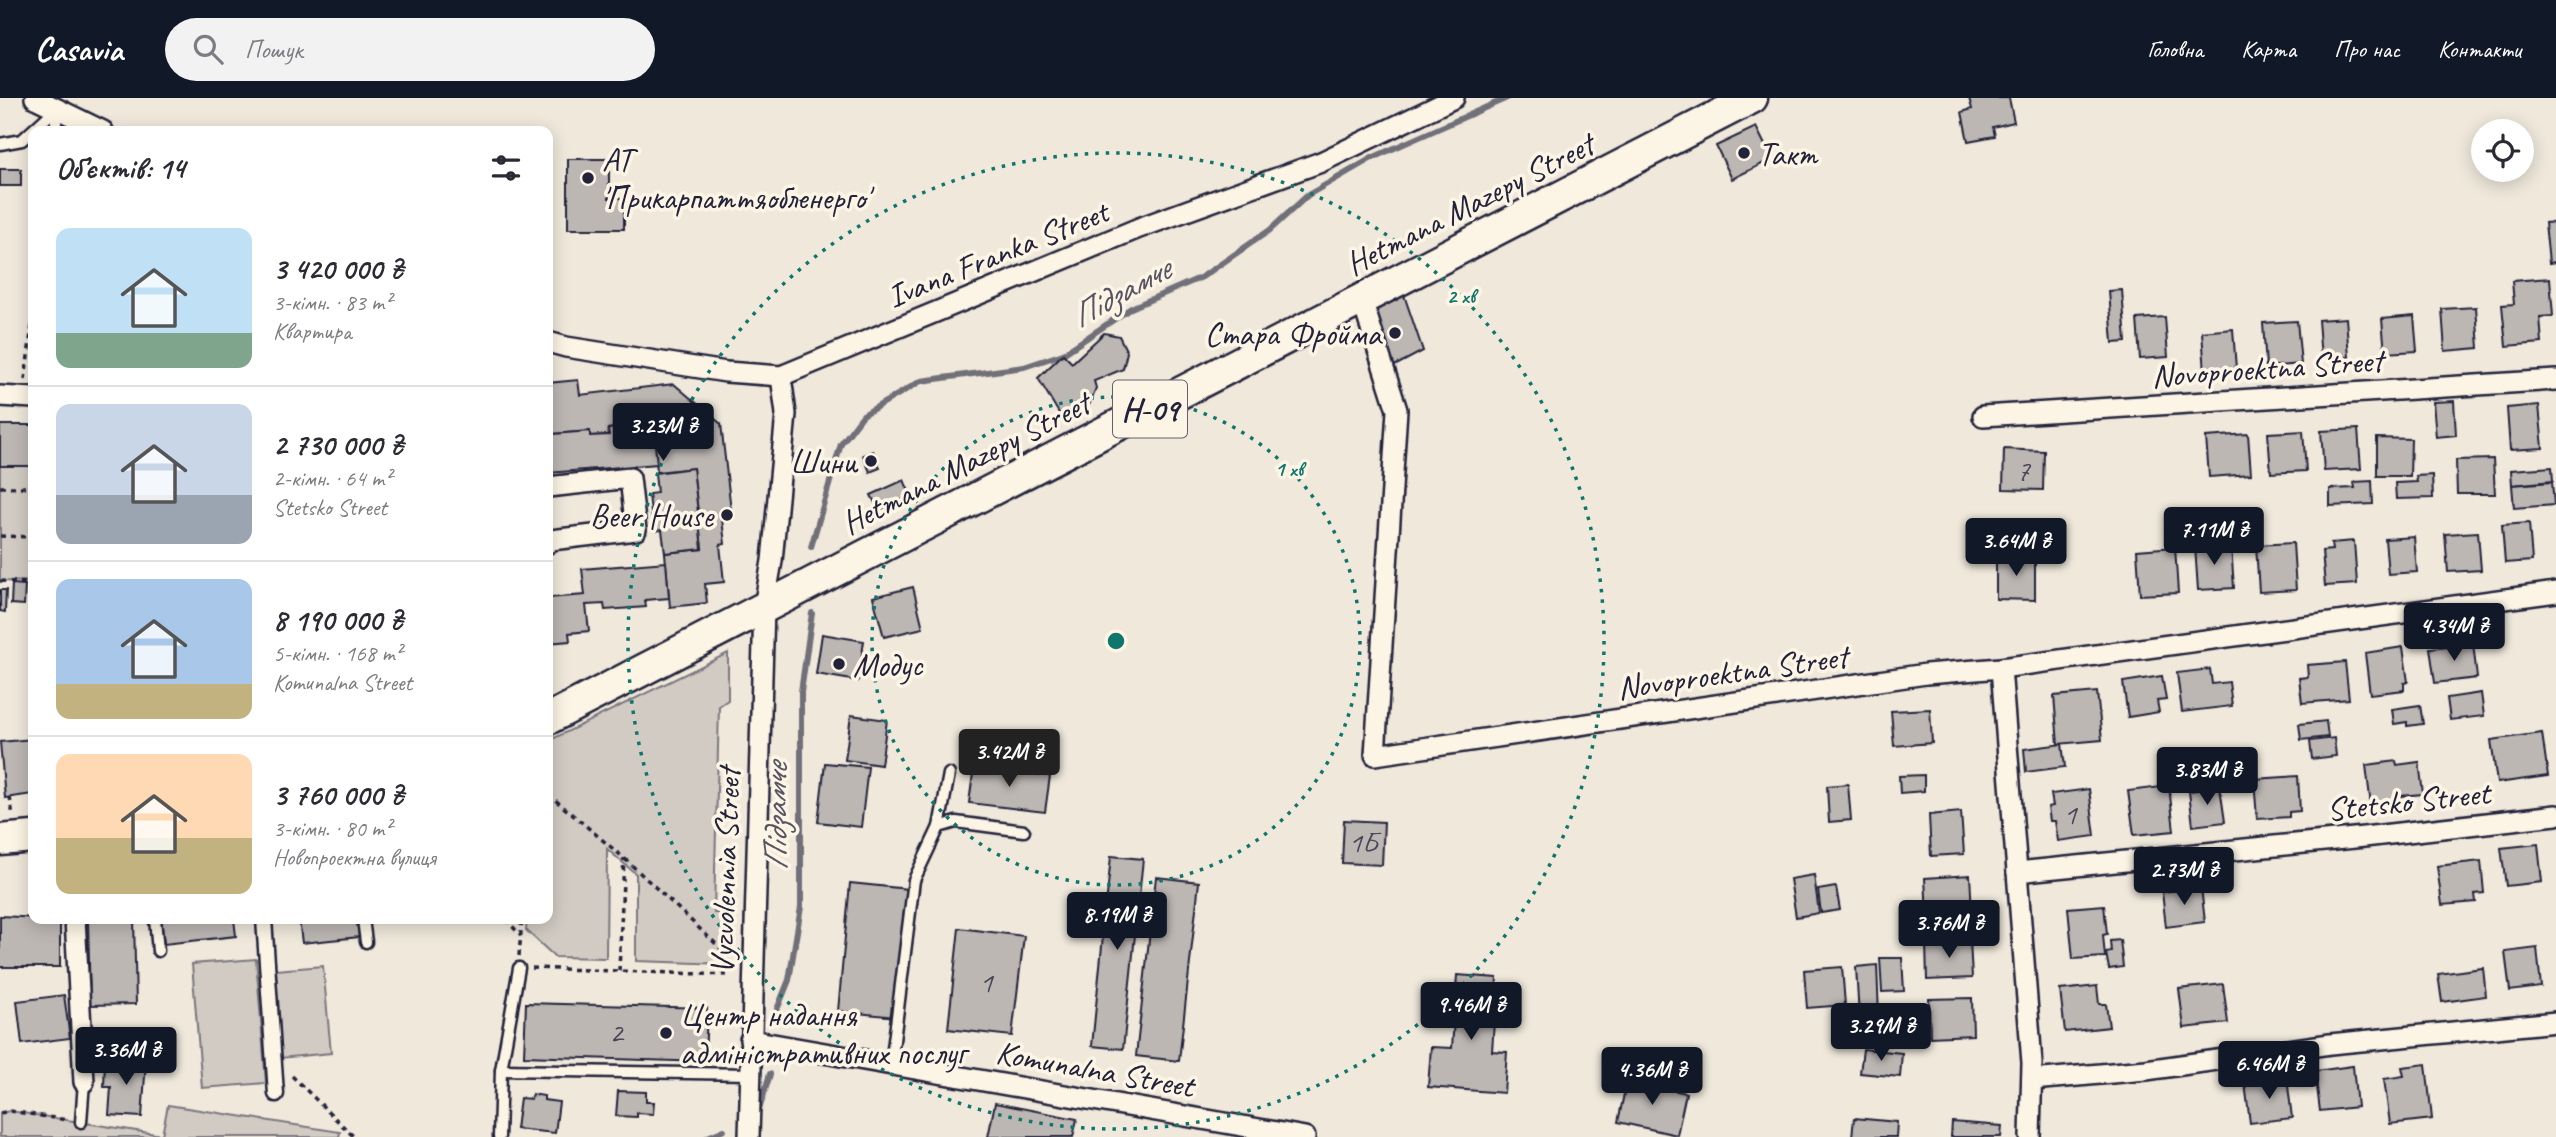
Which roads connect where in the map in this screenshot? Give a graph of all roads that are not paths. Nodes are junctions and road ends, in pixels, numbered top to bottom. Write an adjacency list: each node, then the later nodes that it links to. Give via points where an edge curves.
1 (35, 98): 4 (street)
2 (1454, 98): 14 (street, Ivana Franka Street, via 1321,162 1139,228)
3 (1752, 98): 12 (main road, Hetmana Mazepy Street / Н-09)
4 (56, 104): 5 (lane); 6 (lane); 7 (street)
5 (35, 126)
6 (56, 126)
7 (94, 126)
8 (28, 134): 9 (lane)
9 (22, 140): 10 (lane); 11 (lane)
10 (28, 142)
11 (0, 144)
12 (1362, 300): 22 (main road, Hetmana Mazepy Street / Н-09); 23 (street, Novoproektna Street, via 1397,411 1375,755 1926,674)
13 (553, 343): 14 (street, Ivana Franka Street, via 726,372)
14 (781, 376): 22 (street, Vyzvolennia Street, via 786,414)
15 (2556, 380): 18 (street, Novoproektna Street)
16 (0, 396): 17 (street)
17 (28, 398)
18 (1983, 416)
19 (553, 486): 20 (street, via 630,478 636,530)
20 (553, 540)
21 (2556, 592): 23 (street, Novoproektna Street)
22 (764, 607): 24 (main road, Hetmana Mazepy Street / Н-09); 38 (street, Vyzvolennia Street)
23 (2001, 667): 29 (street)
24 (553, 716)
25 (949, 774): 27 (lane)
26 (2556, 815): 29 (street, Stetsko Street)
27 (939, 827): 28 (lane, via 956,822); 39 (lane, via 914,880)
28 (1024, 831)
29 (2017, 872): 42 (street)
30 (75, 924): 43 (street)
31 (155, 924): 35 (lane)
32 (264, 924): 44 (street)
33 (364, 924): 34 (lane)
34 (366, 942)
35 (158, 951)
36 (519, 968): 40 (lane)
37 (2556, 1021): 42 (street)
38 (750, 1040): 39 (street, Komunalna Street); 41 (street, Vyzvolennia Street)
39 (891, 1064): 48 (street, Komunalna Street)
40 (501, 1070): 41 (lane); 46 (lane)
41 (751, 1074): 47 (street, Vyzvolennia Street)
42 (2032, 1080): 49 (street)
43 (84, 1082): 45 (lane)
44 (276, 1094)
45 (81, 1122)
46 (499, 1137)
47 (748, 1137)
48 (1305, 1137)
49 (2030, 1137)

